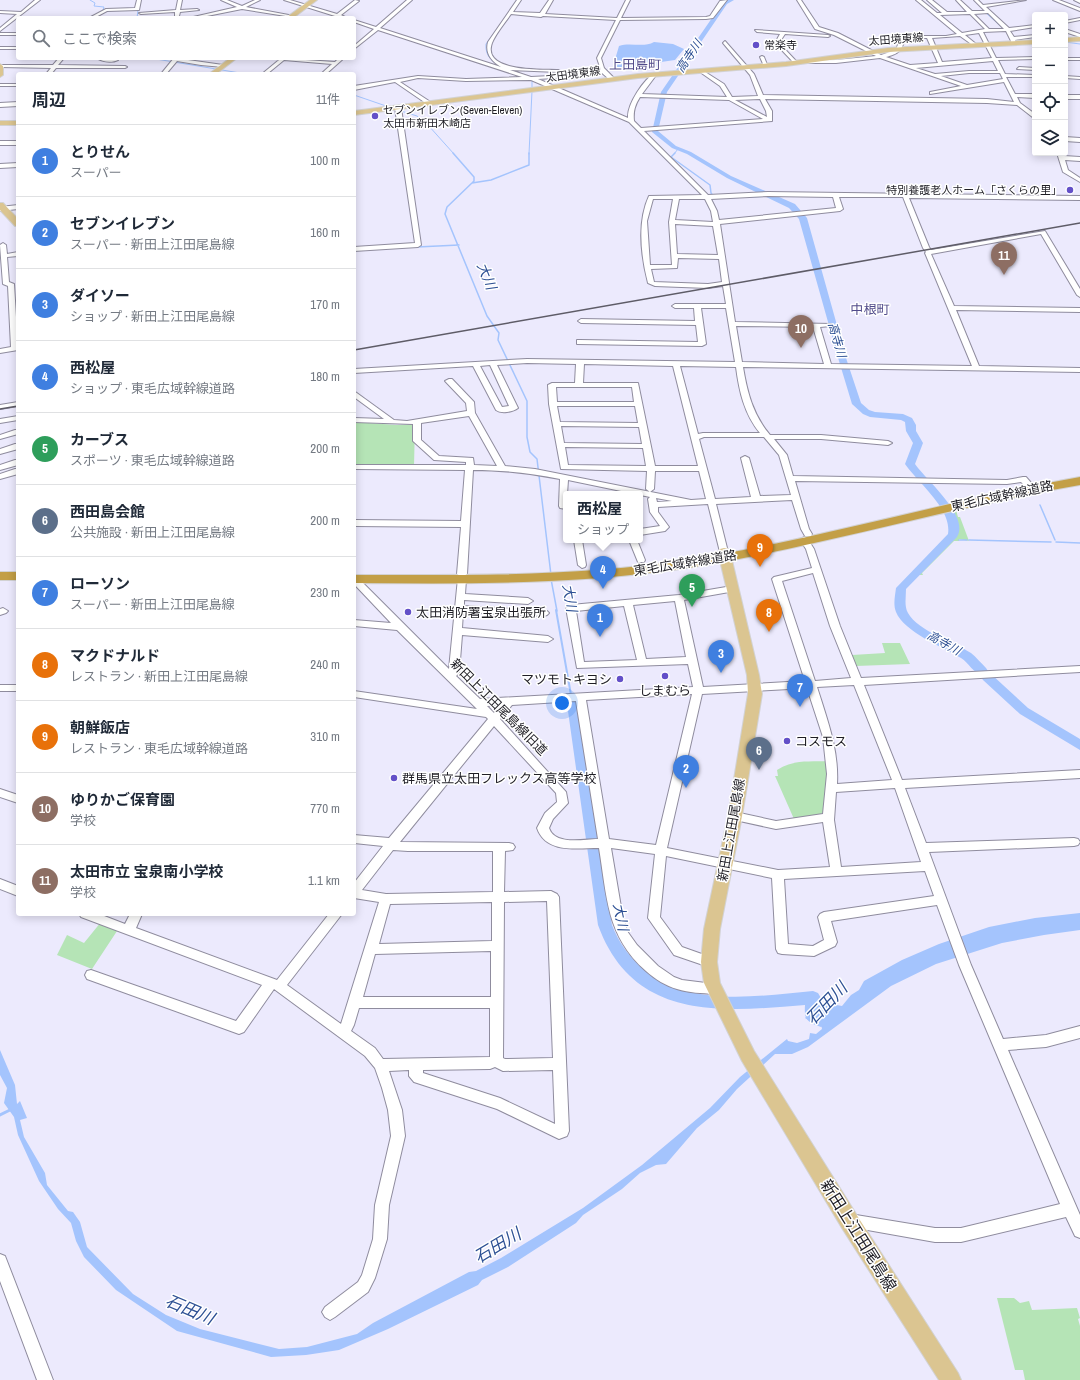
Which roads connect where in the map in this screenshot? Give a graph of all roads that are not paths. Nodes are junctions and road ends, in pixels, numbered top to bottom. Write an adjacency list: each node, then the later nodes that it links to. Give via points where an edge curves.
1 (38, 0): 31 (street)
2 (139, 0): 35 (street, via 137,9 106,10)
3 (180, 0): 29 (street)
4 (223, 0): 26 (street)
5 (258, 0): 26 (street)
6 (286, 0): 24 (street)
7 (314, 0): 24 (main road)
8 (410, 0): 53 (street)
9 (519, 0): 33 (street)
10 (551, 0): 46 (street)
11 (628, 0): 48 (street)
12 (725, 0): 48 (street, via 711,17)
13 (799, 0): 67 (street, via 817,28)
14 (918, 0): 65 (street)
15 (922, 0): 36 (street)
16 (929, 0): 37 (street)
17 (958, 0): 34 (street)
18 (977, 0): 25 (street)
19 (1024, 0): 25 (street)
20 (1055, 0): 28 (street)
21 (1076, 0): 23 (street)
22 (357, 1): 45 (street)
23 (1080, 2)
24 (306, 6): 43 (main road); 44 (street)
25 (983, 6): 32 (street)
26 (243, 7): 41 (street); 42 (street)
27 (197, 10): 29 (street)
28 (1080, 10)
29 (178, 11): 35 (street); 40 (street)
30 (0, 12): 31 (street)
31 (22, 12): 38 (street)
32 (989, 12): 34 (street); 56 (street)
33 (510, 13): 46 (street); 106 (street, via 488,47 490,55)
34 (971, 13): 37 (street); 55 (street)
35 (98, 14): 39 (street)
36 (939, 14): 37 (street); 65 (street)
37 (946, 14)
38 (17, 16)
39 (94, 16)
40 (177, 16)
41 (200, 16)
42 (285, 16)
43 (291, 16)
44 (334, 16)
45 (338, 16)
46 (540, 16): 48 (street)
47 (16, 17): 54 (street)
48 (619, 19): 116 (street, via 599,58)
49 (1080, 19): 50 (street)
50 (1068, 21)
51 (356, 22): 53 (street)
52 (1032, 26): 56 (street)
53 (377, 28): 73 (street); 106 (street)
54 (0, 30)
55 (988, 30): 56 (street); 59 (street)
56 (1007, 30): 74 (street)
57 (1080, 30): 60 (street)
58 (757, 31): 62 (street)
59 (980, 31): 65 (street); 77 (street)
60 (1068, 31)
61 (1068, 32): 66 (street)
62 (783, 33): 67 (street); 104 (street, via 777,43)
63 (0, 34): 64 (street)
64 (16, 34)
65 (961, 35): 68 (street); 78 (street)
66 (1080, 36)
67 (842, 37): 84 (street)
68 (929, 37): 80 (street); 83 (street, via 903,37)
69 (1032, 37): 74 (street)
70 (1080, 39): 71 (main road)
71 (1068, 40)
72 (356, 41): 73 (street)
73 (361, 41): 79 (street)
74 (1013, 41): 76 (main road, 太田境東線); 77 (main road, 太田境東線)
75 (725, 42): 111 (street)
76 (1032, 42)
77 (987, 44): 78 (main road, 太田境東線); 87 (street)
78 (974, 45): 80 (main road, 太田境東線)
79 (356, 46)
80 (934, 47): 83 (main road, 太田境東線); 102 (street)
81 (0, 48): 82 (street)
82 (16, 48)
83 (900, 50): 84 (main road, 太田境東線); 86 (street)
84 (871, 52): 86 (street); 104 (main road, 太田境東線)
85 (762, 57): 107 (street)
86 (882, 57): 104 (street); 110 (street)
87 (994, 58): 88 (street); 102 (street); 127 (street)
88 (1013, 58): 89 (street); 112 (street)
89 (1032, 58)
90 (1068, 59): 91 (street)
91 (1080, 59)
92 (60, 60): 105 (street)
93 (103, 60): 95 (street)
94 (126, 60): 109 (street)
95 (126, 60)
96 (175, 60): 121 (street)
97 (181, 60): 115 (street, via 201,64)
98 (231, 60): 115 (main road)
99 (282, 60): 122 (street)
100 (304, 60): 103 (street)
101 (339, 60): 103 (street)
102 (940, 62): 110 (street)
103 (335, 63): 123 (street)
104 (798, 63): 107 (main road, 太田境東線)
105 (56, 66): 108 (street); 114 (street, via 13,64 5,72); 118 (street)
106 (499, 66): 125 (street, via 569,72); 131 (street)
107 (766, 66): 111 (main road, 太田境東線)
108 (111, 67): 109 (street); 119 (street)
109 (125, 67): 120 (street)
110 (907, 67): 126 (street)
111 (744, 68): 117 (main road, 太田境東線); 145 (street, via 752,75)
112 (1019, 68): 113 (street); 128 (street)
113 (1032, 69)
114 (0, 70)
115 (217, 71)
116 (603, 71): 125 (street); 133 (street)
117 (702, 71): 124 (main road, 太田境東線); 147 (street, via 722,84)
118 (50, 72)
119 (107, 72)
120 (124, 72)
121 (164, 72)
122 (266, 72)
123 (325, 72)
124 (655, 74): 133 (main road, 太田境東線); 141 (street)
125 (574, 75): 131 (street)
126 (932, 75): 127 (street, via 969,72); 137 (street)
127 (1003, 76): 128 (street); 137 (street); 142 (street)
128 (1023, 76): 129 (street)
129 (1032, 76)
130 (1068, 77): 132 (street)
131 (530, 78): 138 (street); 139 (street, via 466,80 421,77)
132 (1080, 78)
133 (612, 80): 138 (main road, 太田境東線)
134 (397, 82): 149 (street)
135 (0, 85): 136 (street)
136 (16, 85)
137 (965, 86): 140 (street)
138 (553, 87): 149 (main road, 太田境東線); 156 (street)
139 (356, 88)
140 (932, 92)
141 (638, 95): 147 (street); 156 (street, via 633,101)
142 (1014, 95): 143 (street); 150 (street)
143 (1032, 96)
144 (1068, 97): 146 (street)
145 (762, 98): 147 (street); 150 (street, via 988,101); 155 (street, via 770,111)
146 (1080, 98)
147 (731, 100): 155 (street)
148 (16, 104): 151 (street)
149 (430, 104): 152 (main road, 太田境東線)
150 (1018, 104): 154 (street)
151 (0, 105)
152 (396, 108): 153 (main road, 太田境東線); 180 (street, via 418,245)
153 (356, 113)
154 (1032, 115)
155 (769, 120): 159 (street)
156 (631, 121): 159 (street)
157 (0, 123): 158 (main road)
158 (16, 123)
159 (639, 130): 172 (street)
160 (1068, 139): 161 (street)
161 (1080, 140)
162 (16, 142): 163 (street)
163 (0, 143)
164 (1061, 156): 165 (street); 168 (street, via 1065,171)
165 (1080, 159)
166 (16, 165): 167 (street)
167 (0, 166)
168 (1080, 180)
169 (835, 195): 170 (street); 172 (street, via 768,194); 178 (street, via 840,208)
170 (905, 196): 173 (street); 181 (street, via 926,248)
171 (676, 197): 172 (street); 177 (street); 186 (street, via 651,197 644,221)
172 (708, 197): 178 (street)
173 (1080, 198)
174 (1, 207): 175 (street); 176 (main road)
175 (16, 207)
176 (16, 222)
177 (672, 222): 178 (street); 184 (street)
178 (717, 223): 185 (street)
179 (3, 245): 183 (street)
180 (356, 249)
181 (930, 252): 189 (street, via 1043,232); 193 (street, via 928,253)
182 (16, 254): 183 (street)
183 (4, 256): 188 (street)
184 (674, 256): 185 (street); 186 (street, via 675,268)
185 (722, 257): 187 (street)
186 (648, 267): 187 (street, via 651,283 655,284 708,286)
187 (726, 283): 192 (street)
188 (9, 284): 200 (street)
189 (1080, 293)
190 (675, 306): 191 (street)
191 (697, 306): 192 (street); 196 (street)
192 (730, 306): 197 (street)
193 (950, 308): 194 (street); 210 (street)
194 (1080, 310)
195 (581, 321): 196 (street)
196 (699, 323): 201 (street, via 702,344)
197 (732, 324): 198 (street); 208 (street)
198 (816, 325): 199 (street); 209 (street)
199 (829, 325)
200 (16, 341)
201 (580, 342)
202 (16, 349): 203 (street)
203 (0, 351)
204 (475, 362): 205 (street); 205 (street, via 500,410 514,408); 212 (street)
205 (492, 362): 206 (street)
206 (580, 362): 207 (street); 214 (street)
207 (676, 363): 208 (street); 231 (street)
208 (739, 364): 209 (street); 229 (street, via 743,390 752,415 758,427)
209 (828, 366): 210 (street)
210 (976, 369): 211 (street)
211 (1080, 370)
212 (356, 371)
213 (449, 381): 220 (street, via 470,402)
214 (579, 385): 217 (street, via 552,385); 218 (street, via 635,385)
215 (356, 395): 224 (street)
216 (16, 404): 219 (street)
217 (554, 404): 218 (street); 226 (street)
218 (639, 404): 227 (street)
219 (0, 407)
220 (471, 413): 225 (street); 242 (street)
221 (16, 418): 223 (street)
222 (356, 420): 224 (street)
223 (0, 421)
224 (391, 421): 225 (street)
225 (417, 422): 241 (street, via 417,441 436,458 470,460)
226 (557, 424): 227 (street); 233 (street)
227 (643, 424): 234 (street)
228 (16, 433): 230 (street)
229 (767, 436): 231 (street, via 703,435); 232 (street, via 821,437); 249 (street, via 783,455)
230 (0, 437)
231 (694, 438): 244 (street)
232 (888, 444)
233 (561, 445): 234 (street); 243 (street, via 564,467)
234 (647, 446): 243 (street)
235 (16, 447): 236 (street)
236 (0, 452)
237 (745, 458): 255 (street)
238 (16, 463): 240 (street)
239 (356, 467): 241 (street)
240 (0, 468)
241 (470, 468): 242 (street); 261 (street)
242 (502, 468): 247 (street)
243 (651, 468): 244 (street); 253 (street)
244 (702, 468): 256 (street)
245 (16, 472): 246 (street)
246 (0, 477)
247 (564, 477): 252 (street); 253 (street)
248 (1080, 477): 251 (highway, 東毛広域幹線道路)
249 (791, 478): 251 (street, via 1007,482 1023,479); 254 (street)
250 (1080, 481): 259 (highway, 東毛広域幹線道路)
251 (1030, 484): 259 (highway, 東毛広域幹線道路)
252 (564, 491)
253 (650, 492): 257 (street); 258 (street)
254 (795, 497): 255 (street); 263 (street)
255 (756, 499): 256 (street)
256 (711, 502): 257 (street); 266 (street)
257 (692, 503): 258 (street)
258 (652, 505): 262 (street, via 655,515 665,527)
259 (944, 505): 263 (highway, 東毛広域幹線道路)
260 (356, 523): 261 (street)
261 (466, 524): 275 (street)
262 (643, 532)
263 (806, 537): 266 (highway, 東毛広域幹線道路); 269 (street)
264 (578, 543): 268 (street)
265 (634, 543): 267 (street)
266 (724, 554): 275 (highway, 東毛広域幹線道路, via 649,569 541,576); 278 (main road, 新田上江田尾島線)
267 (641, 560)
268 (582, 565)
269 (816, 570): 294 (street); 295 (street, via 777,579)
270 (0, 572): 271 (highway)
271 (16, 572)
272 (356, 573): 275 (highway, 東毛広域幹線道路)
273 (0, 576): 274 (highway)
274 (16, 576)
275 (462, 577): 276 (highway, 東毛広域幹線道路); 279 (street)
276 (356, 579)
277 (356, 581): 284 (street, 新田上江田尾島線旧道)
278 (732, 589): 280 (street); 296 (main road, 新田上江田尾島線)
279 (461, 597): 281 (street); 283 (street)
280 (679, 598): 282 (street); 290 (street)
281 (528, 601)
282 (628, 602): 291 (street); 291 (street, via 571,608 580,666)
283 (460, 609): 285 (street); 288 (street)
284 (386, 612): 286 (street, via 378,622); 287 (street, 新田上江田尾島線旧道)
285 (544, 613)
286 (357, 623): 287 (street)
287 (400, 627): 293 (street, 新田上江田尾島線旧道)
288 (457, 631): 289 (street); 293 (street, via 454,673)
289 (548, 639)
290 (693, 660): 291 (street); 299 (street)
291 (642, 662)
292 (1080, 669): 294 (street)
293 (450, 676): 303 (street, 新田上江田尾島線旧道)
294 (858, 681): 295 (street); 306 (street)
295 (810, 684): 296 (street); 307 (street, via 828,737)
296 (754, 687): 299 (street); 310 (main road, 新田上江田尾島線, via 754,705)
297 (0, 688): 298 (street)
298 (16, 688)
299 (698, 689): 301 (street); 317 (street)
300 (356, 694): 304 (street)
301 (580, 696): 302 (street); 315 (street)
302 (509, 701): 303 (street); 304 (street)
303 (477, 703): 304 (street, 新田上江田尾島線旧道)
304 (491, 716): 314 (street); 315 (street, 新田上江田尾島線旧道, via 561,792 563,803 549,816 543,828 545,834 558,843)
305 (1080, 774): 306 (street, via 1011,780)
306 (898, 784): 307 (street); 316 (street)
307 (831, 788): 311 (street)
308 (0, 793): 309 (street)
309 (16, 798)
310 (734, 816): 311 (street, via 776,825); 318 (main road, 新田上江田尾島線)
311 (828, 817): 320 (street)
312 (356, 838): 314 (street)
313 (1074, 842): 316 (street)
314 (391, 844): 323 (street); 326 (street, via 408,848 504,847)
315 (604, 844): 317 (street, 新田上江田尾島線旧道); 338 (street, via 621,932 635,953 646,965 678,984)
316 (921, 848): 319 (street)
317 (661, 850): 318 (street, 新田上江田尾島線旧道); 335 (street, via 654,918 678,951)
318 (726, 865): 321 (street, 新田上江田尾島線旧道); 335 (main road, 新田上江田尾島線, via 712,929)
319 (928, 866): 320 (street, 新田上江田尾島線旧道); 328 (street)
320 (836, 871): 321 (street, 新田上江田尾島線旧道)
321 (778, 875): 328 (street, via 782,949 814,951 830,942 824,917)
322 (0, 884): 324 (street)
323 (356, 889)
324 (16, 890)
325 (356, 892): 327 (street)
326 (499, 897): 327 (street); 333 (street); 346 (street, via 553,897)
327 (386, 899): 334 (street)
328 (941, 900): 343 (street, via 965,965)
329 (91, 916): 332 (street)
330 (135, 916): 332 (street)
331 (334, 916): 337 (street)
332 (129, 929): 337 (street)
333 (498, 946): 334 (street); 339 (street)
334 (372, 948): 340 (street)
335 (709, 962): 338 (main road, 新田上江田尾島線)
336 (91, 975): 337 (street, via 239,1028)
337 (275, 984): 341 (street)
338 (714, 989): 349 (main road, 新田上江田尾島線, via 748,1056)
339 (498, 1002): 340 (street); 344 (street)
340 (355, 1004): 341 (street, via 348,1025)
341 (341, 1032): 347 (street, via 370,1052)
342 (1080, 1032): 343 (street, via 1046,1041)
343 (1000, 1045): 348 (street)
344 (496, 1061): 345 (street); 346 (street, via 503,1065)
345 (416, 1064): 346 (street, via 416,1076 419,1078 500,1104 559,1134 562,1131); 347 (street)
346 (560, 1064)
347 (380, 1065): 352 (street, via 395,1110 398,1136 382,1205 380,1239 363,1287)
348 (1074, 1212): 349 (street, via 961,1235 935,1235); 350 (street)
349 (849, 1221): 354 (main road, 新田上江田尾島線)
350 (1080, 1231)
351 (0, 1261): 353 (street)
352 (330, 1312)
353 (45, 1380)
354 (951, 1380)

